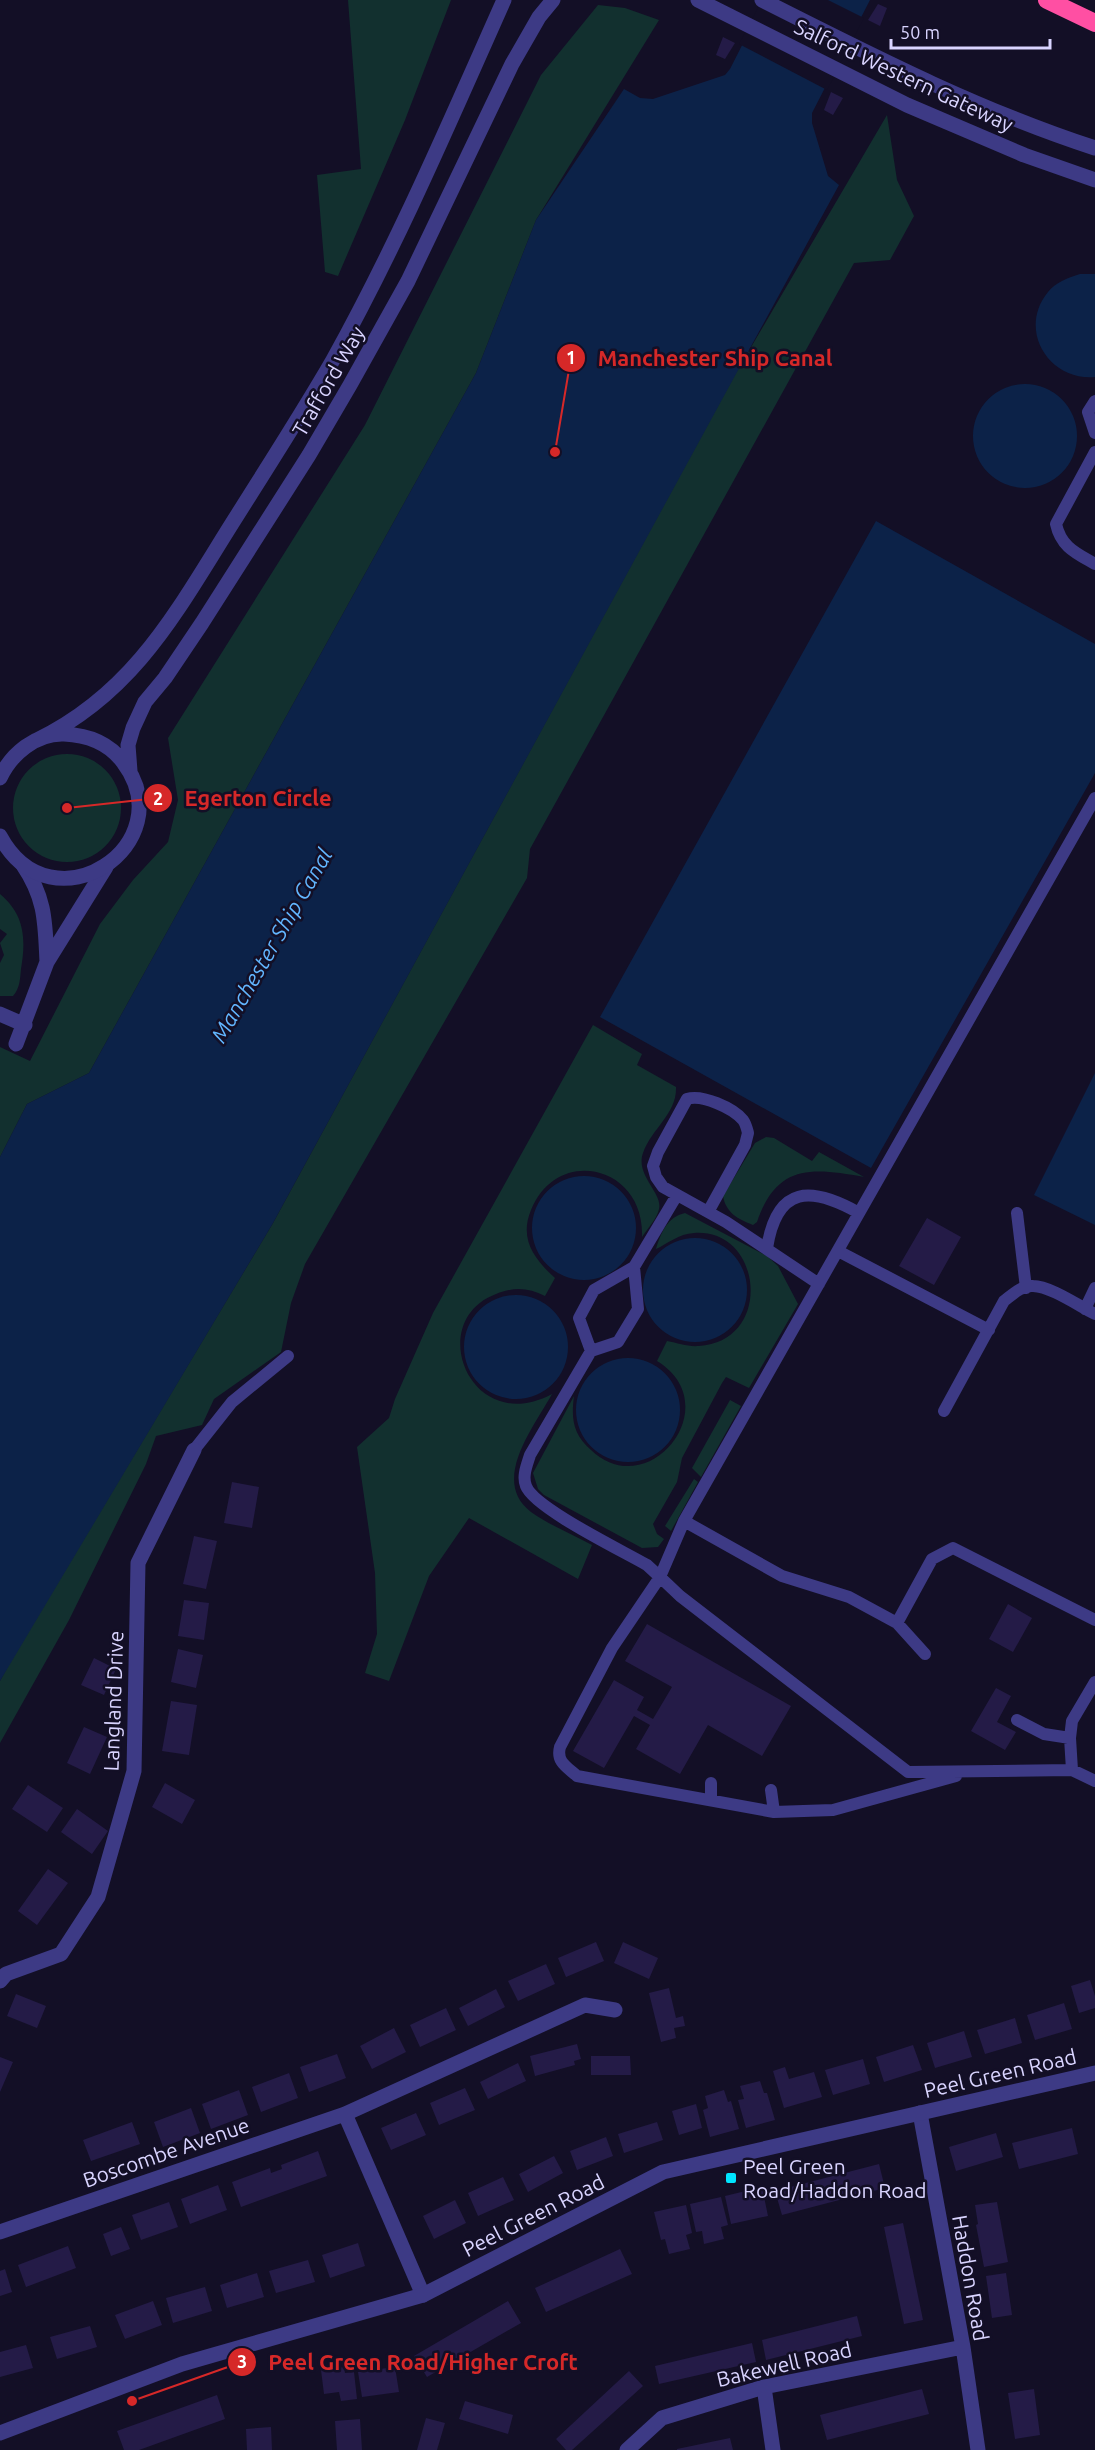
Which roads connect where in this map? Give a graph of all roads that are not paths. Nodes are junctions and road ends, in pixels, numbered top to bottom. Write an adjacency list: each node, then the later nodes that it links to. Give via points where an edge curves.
1 (504, 0): 15 (street, Trafford Way, via 421,186 332,360 275,456 152,646 97,704)
2 (546, 0): 7 (street)
3 (553, 0): 7 (street, Trafford Way)
4 (698, 0): 10 (street, Salford Western Gateway, via 907,105 1024,155)
5 (762, 0): 9 (street, Salford Western Gateway, via 975,104)
6 (1047, 0): 8 (highway)
7 (539, 17): 18 (street, Trafford Way, via 512,64 408,281 350,386 202,623 145,702 129,745)
8 (1095, 22)
9 (1095, 148)
10 (1095, 180)
11 (1095, 401): 12 (lane, via 1088,412)
12 (1095, 433)
13 (1095, 452): 14 (lane, via 1056,524 1064,544)
14 (1095, 564)
15 (37, 740): 16 (street, Trafford Way); 18 (street, via 68,734 100,741)
16 (19, 751): 17 (street); 19 (street)
17 (0, 758)
18 (130, 771): 24 (street, via 138,792 134,834 122,853)
19 (0, 778)
20 (1095, 798): 31 (lane)
21 (0, 836): 22 (street)
22 (4, 847): 23 (street)
23 (23, 865): 24 (street, via 42,875 64,879 86,876); 25 (street, via 40,894)
24 (106, 867): 25 (street)
25 (47, 962): 27 (street)
26 (0, 1014): 27 (street)
27 (26, 1025): 28 (street)
28 (16, 1044)
29 (677, 1195): 30 (lane); 30 (lane, via 663,1187 653,1166 687,1099 705,1097 741,1118 748,1134); 35 (lane)
30 (708, 1212): 33 (lane)
31 (859, 1213): 33 (lane, via 836,1200 813,1194 798,1197 774,1218); 34 (lane)
32 (1017, 1213): 37 (lane)
33 (767, 1248): 36 (lane)
34 (838, 1251): 36 (lane); 40 (lane)
35 (634, 1266): 41 (lane, via 638,1309 618,1342); 41 (lane, via 594,1290 579,1318)
36 (819, 1284): 45 (lane)
37 (1026, 1287): 39 (lane, via 1049,1290); 40 (lane, via 1004,1301)
38 (1095, 1288): 39 (lane)
39 (1090, 1311)
40 (989, 1330): 43 (lane)
41 (591, 1351): 46 (lane, via 530,1455 525,1485 539,1502 647,1565)
42 (288, 1356): 44 (lane, via 232,1402)
43 (944, 1411)
44 (194, 1450): 60 (street, Langland Drive, via 138,1563 134,1771 98,1897 61,1954 6,1974)
45 (684, 1521): 46 (lane); 48 (lane, via 782,1576 849,1597)
46 (660, 1577): 54 (lane, via 908,1772); 58 (lane, via 612,1648 558,1754 560,1762 577,1776)
47 (1095, 1620): 48 (lane, via 953,1548 932,1559)
48 (897, 1623): 49 (lane)
49 (926, 1654)
50 (1095, 1682): 52 (lane, via 1072,1721)
51 (1017, 1720): 52 (lane, via 1044,1734)
52 (1070, 1738): 53 (lane)
53 (1072, 1770): 54 (lane); 55 (lane)
54 (972, 1772): 59 (lane, via 832,1810)
55 (1095, 1781)
56 (711, 1783): 58 (lane)
57 (771, 1790): 59 (lane)
58 (711, 1800): 59 (lane)
59 (774, 1812)
60 (0, 1981)
61 (615, 2010): 64 (street, Boscombe Avenue, via 585,2005)
62 (1095, 2073): 63 (street, Peel Green Road)
63 (920, 2113): 66 (street, Peel Green Road, via 663,2172); 67 (street, Haddon Road)
64 (345, 2114): 65 (street, Boscombe Avenue); 66 (street)
65 (0, 2232)
66 (423, 2295): 69 (street, Peel Green Road, via 182,2364)
67 (963, 2347): 68 (street, Bakewell Road); 72 (street, Haddon Road)
68 (764, 2387): 70 (street, Bakewell Road, via 662,2418); 71 (street)
69 (0, 2433)
70 (627, 2450)
71 (773, 2450)
72 (978, 2450)

